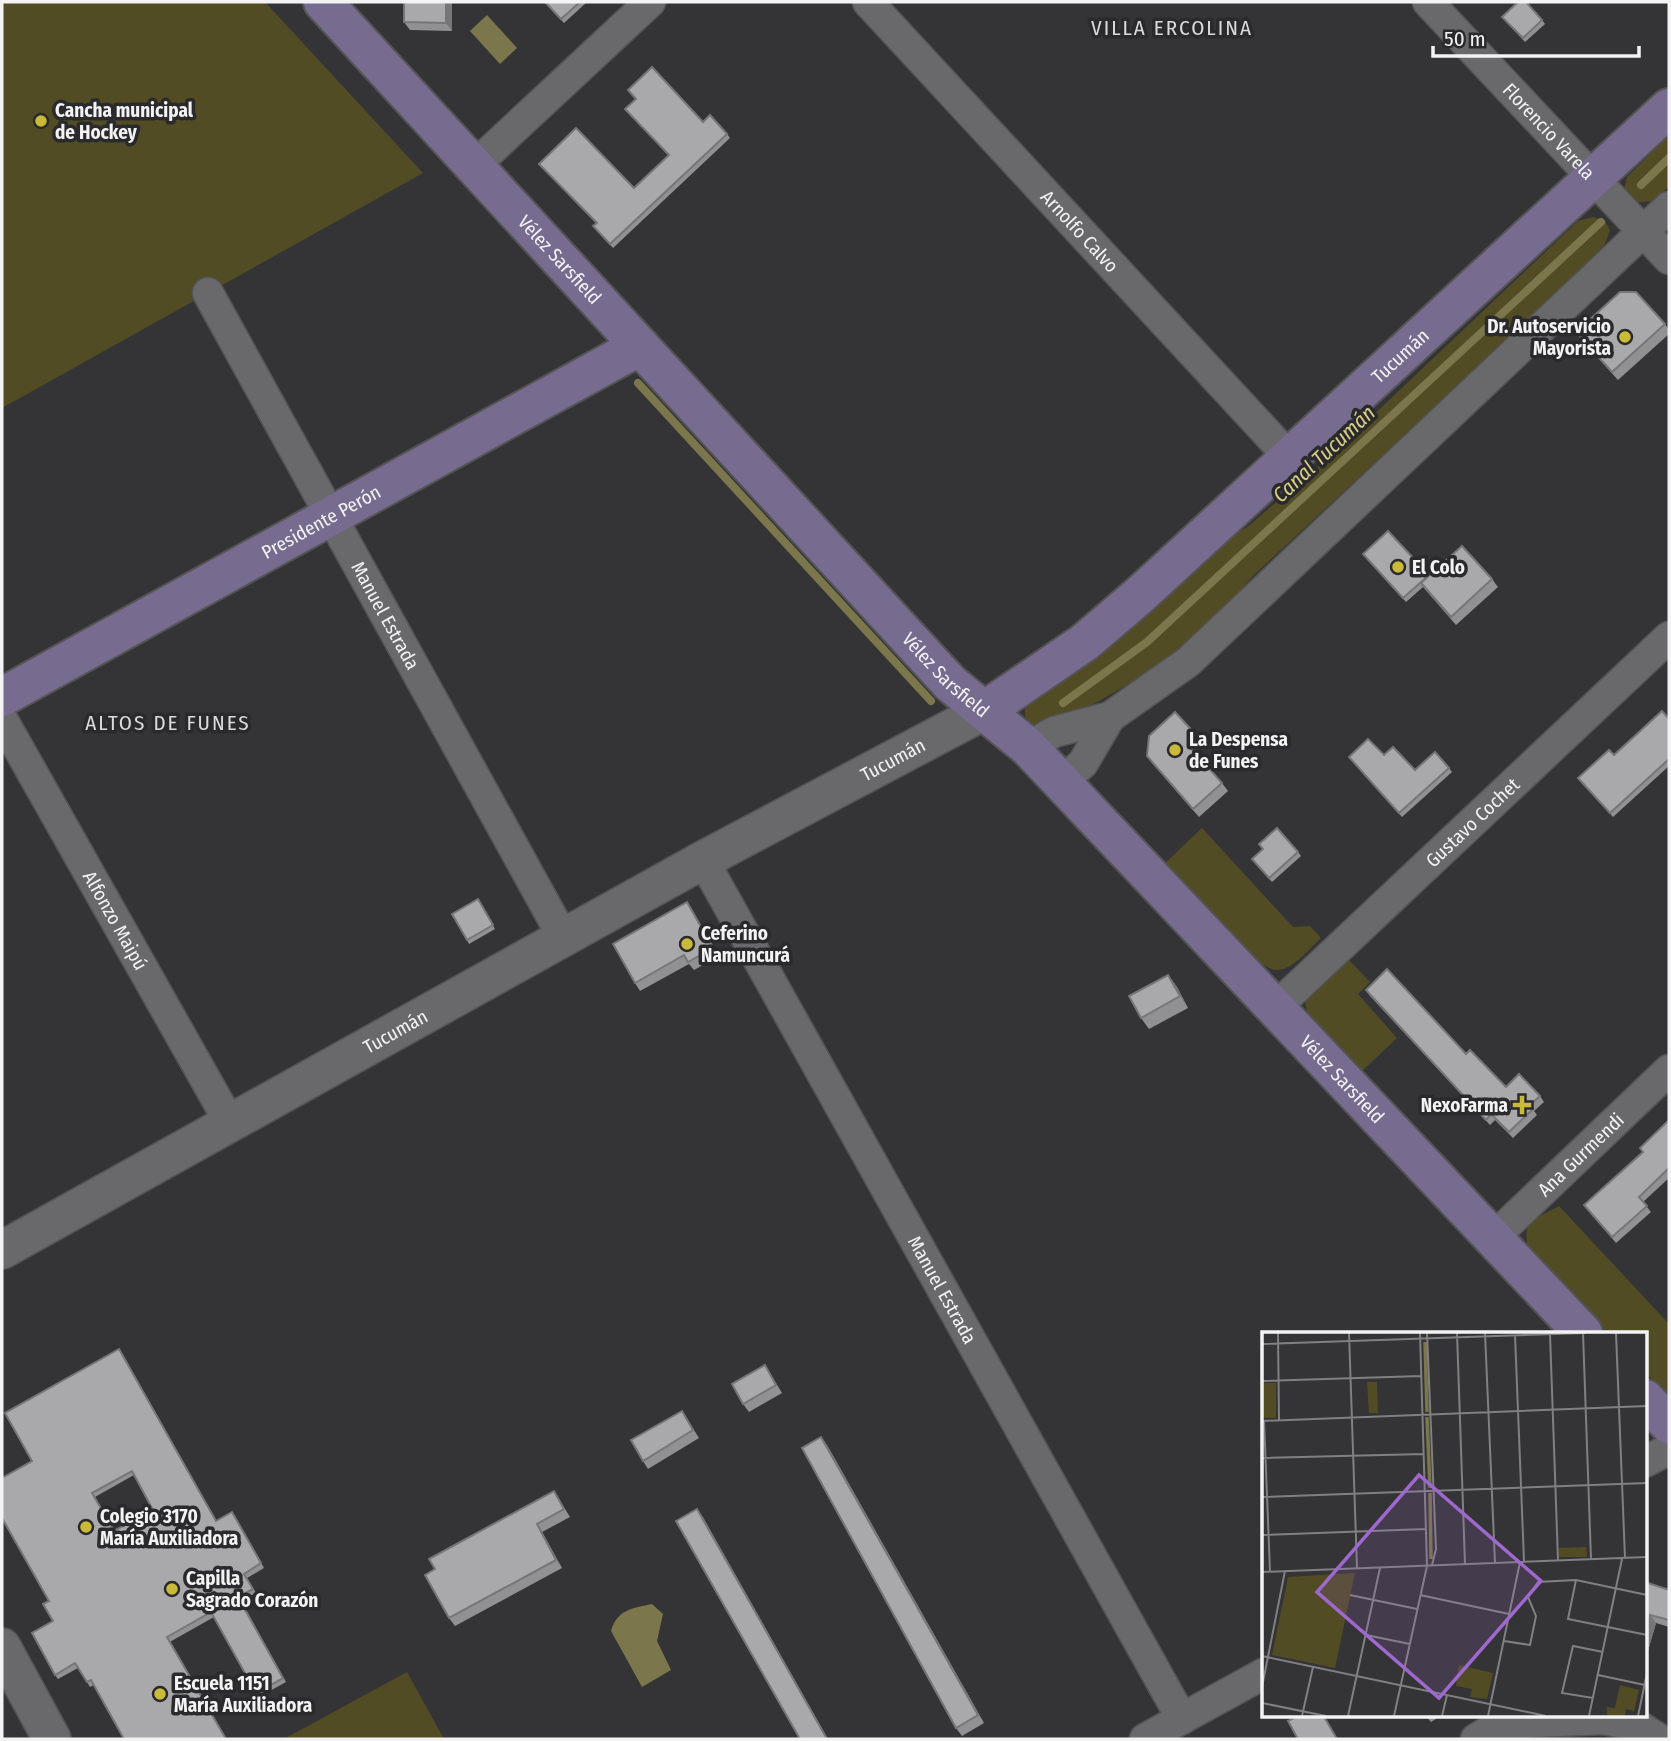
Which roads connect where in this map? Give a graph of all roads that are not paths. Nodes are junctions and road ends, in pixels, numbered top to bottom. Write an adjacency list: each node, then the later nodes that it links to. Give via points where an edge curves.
1 (323, 2): 6 (main road, Vélez Sarsfield)
2 (649, 2): 6 (street)
3 (868, 2): 13 (street, Arnolfo Calvo)
4 (1427, 2): 7 (street, Florencio Varela)
5 (1669, 108): 7 (main road, Tucumán)
6 (474, 166): 12 (main road, Vélez Sarsfield)
7 (1593, 178): 9 (street, Florencio Varela); 13 (main road, Tucumán)
8 (1669, 207): 9 (street)
9 (1644, 232): 10 (street, Florencio Varela); 18 (street, via 1188,662)
10 (1669, 259)
11 (208, 293): 14 (street, Manuel Estrada)
12 (640, 346): 14 (main road, Presidente Perón); 17 (main road, Vélez Sarsfield, via 950,683)
13 (1291, 459): 17 (main road, Tucumán, via 1085,642)
14 (331, 517): 16 (main road, Presidente Perón); 23 (street, Manuel Estrada)
15 (1669, 637): 24 (street, Gustavo Cochet)
16 (2, 697)
17 (984, 711): 20 (main road, Vélez Sarsfield); 22 (street, Tucumán)
18 (1110, 717): 20 (street, via 1054,732); 21 (street, via 1083,763)
19 (2, 719): 26 (street, Alfonzo Maipú)
20 (1028, 747): 21 (main road, Vélez Sarsfield)
21 (1062, 782): 24 (main road, Vélez Sarsfield)
22 (702, 860): 23 (street, Tucumán); 36 (street, Manuel Estrada)
23 (563, 937): 26 (street, Tucumán)
24 (1275, 1008): 27 (main road, Vélez Sarsfield)
25 (1669, 1070): 27 (street, Ana Gurmendi)
26 (230, 1123): 28 (street, Tucumán)
27 (1493, 1238): 29 (main road, Vélez Sarsfield)
28 (2, 1250)
29 (1582, 1332)
30 (1646, 1400): 31 (main road)
31 (1669, 1424)
32 (1669, 1449): 33 (street)
33 (1646, 1461)
34 (2, 1647): 37 (street)
35 (1262, 1675): 36 (street)
36 (1182, 1719): 38 (street)
37 (52, 1739)
38 (1145, 1739)
39 (1476, 1739): 40 (street, via 1494,1728 1604,1719 1639,1726)
40 (1659, 1739)

